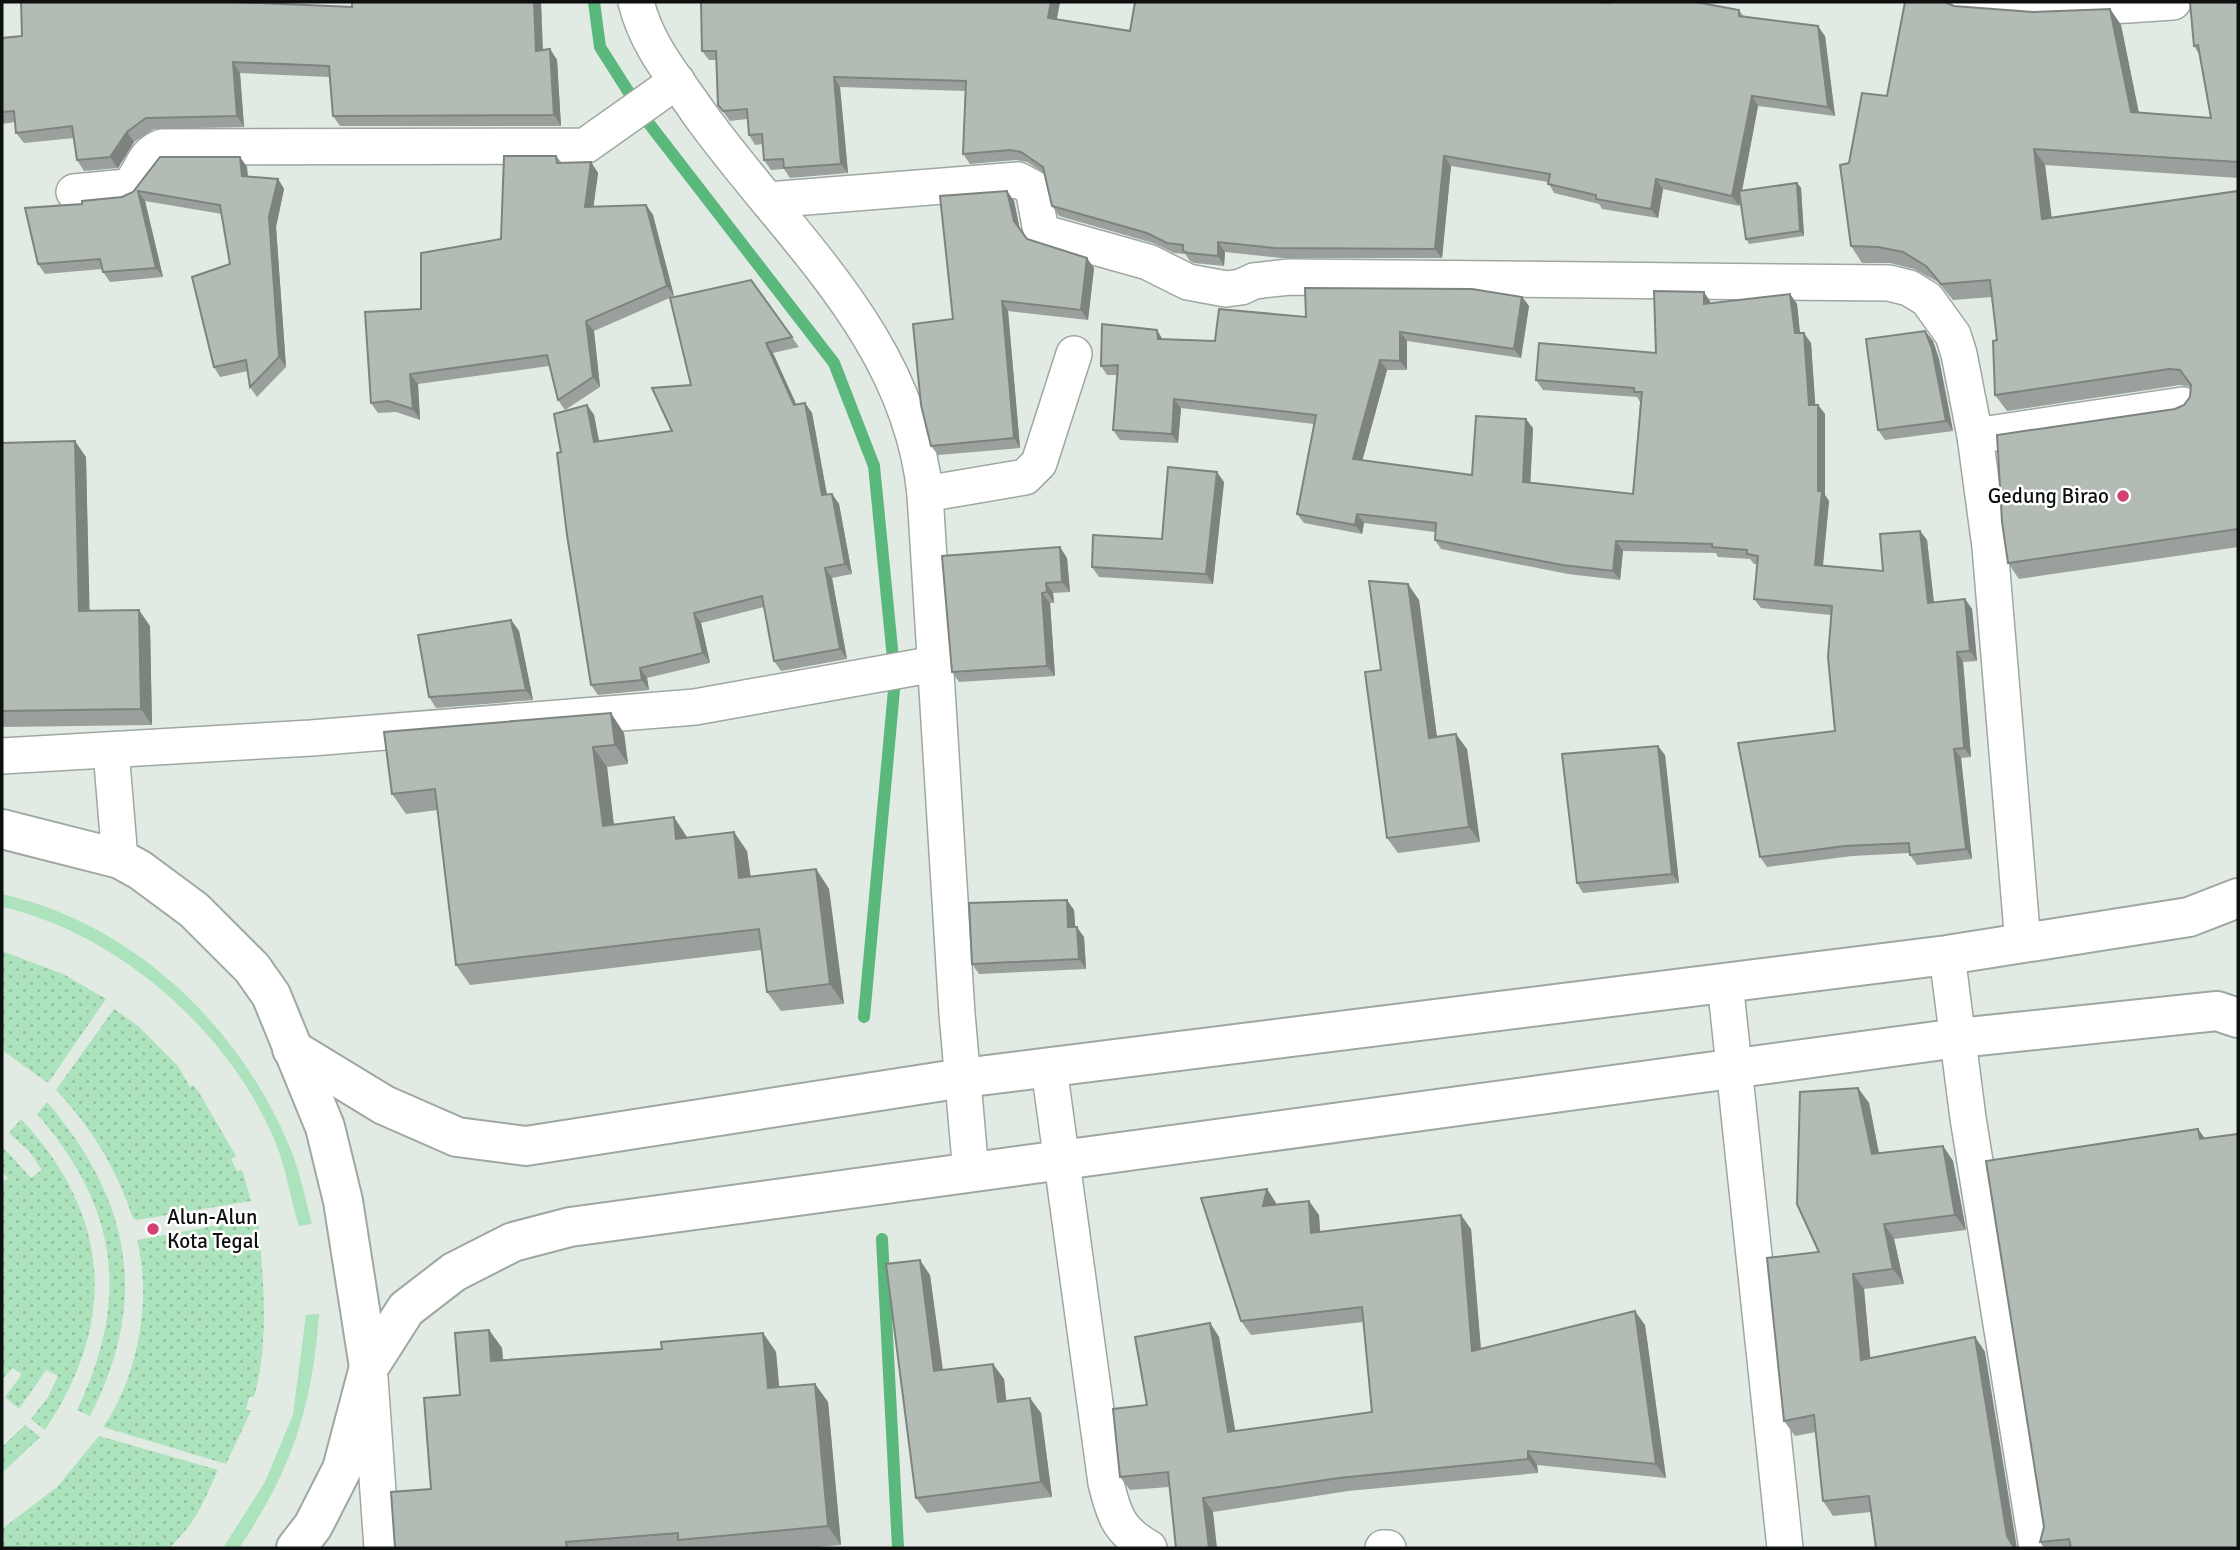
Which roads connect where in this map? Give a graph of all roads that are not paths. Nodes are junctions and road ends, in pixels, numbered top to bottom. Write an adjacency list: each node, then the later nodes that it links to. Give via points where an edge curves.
1 (636, 2): 4 (street, via 646,34)
2 (1968, 2): 3 (street, via 2096,7)
3 (2174, 2)
4 (673, 83): 5 (street, via 585,146 162,147 144,158 127,187); 6 (street)
5 (74, 192)
6 (768, 200): 9 (street, via 1018,180 1033,188 1040,226 1048,234 1149,262 1188,282 1226,289 1289,277 1889,283 1927,299 1953,335); 10 (street, via 867,329 894,378 909,412)
7 (1074, 354): 10 (street, via 1039,463 1025,477)
8 (2183, 405): 9 (street)
9 (1975, 436): 17 (street, via 1990,547)
10 (925, 494): 11 (street)
11 (928, 665): 12 (street, via 695,707); 25 (street)
12 (111, 751): 13 (street); 15 (street)
13 (2, 756)
14 (2, 829): 15 (street)
15 (120, 859): 22 (street, via 194,910 252,968 271,995)
16 (2238, 898): 17 (street, via 2189,917)
17 (2023, 944): 18 (street)
18 (1947, 955): 19 (street); 21 (street)
19 (1725, 982): 23 (street); 24 (street)
20 (2238, 1018): 21 (street, via 2217,1012)
21 (1958, 1038): 24 (street); 33 (street)
22 (292, 1049): 25 (street, via 384,1105 457,1137 526,1146); 28 (street, via 325,1127 343,1201)
23 (1049, 1068): 25 (street); 26 (street)
24 (1735, 1069): 26 (street); 32 (street)
25 (962, 1078): 27 (street)
26 (1060, 1161): 27 (street); 31 (street, via 1105,1483 1129,1536)
27 (971, 1173): 28 (street, via 570,1227 513,1242 454,1272 405,1309)
28 (369, 1367): 29 (street, via 342,1469 313,1526); 30 (street)
29 (296, 1548)
30 (382, 1548)
31 (1149, 1548)
32 (1785, 1548)
33 (2037, 1548)

